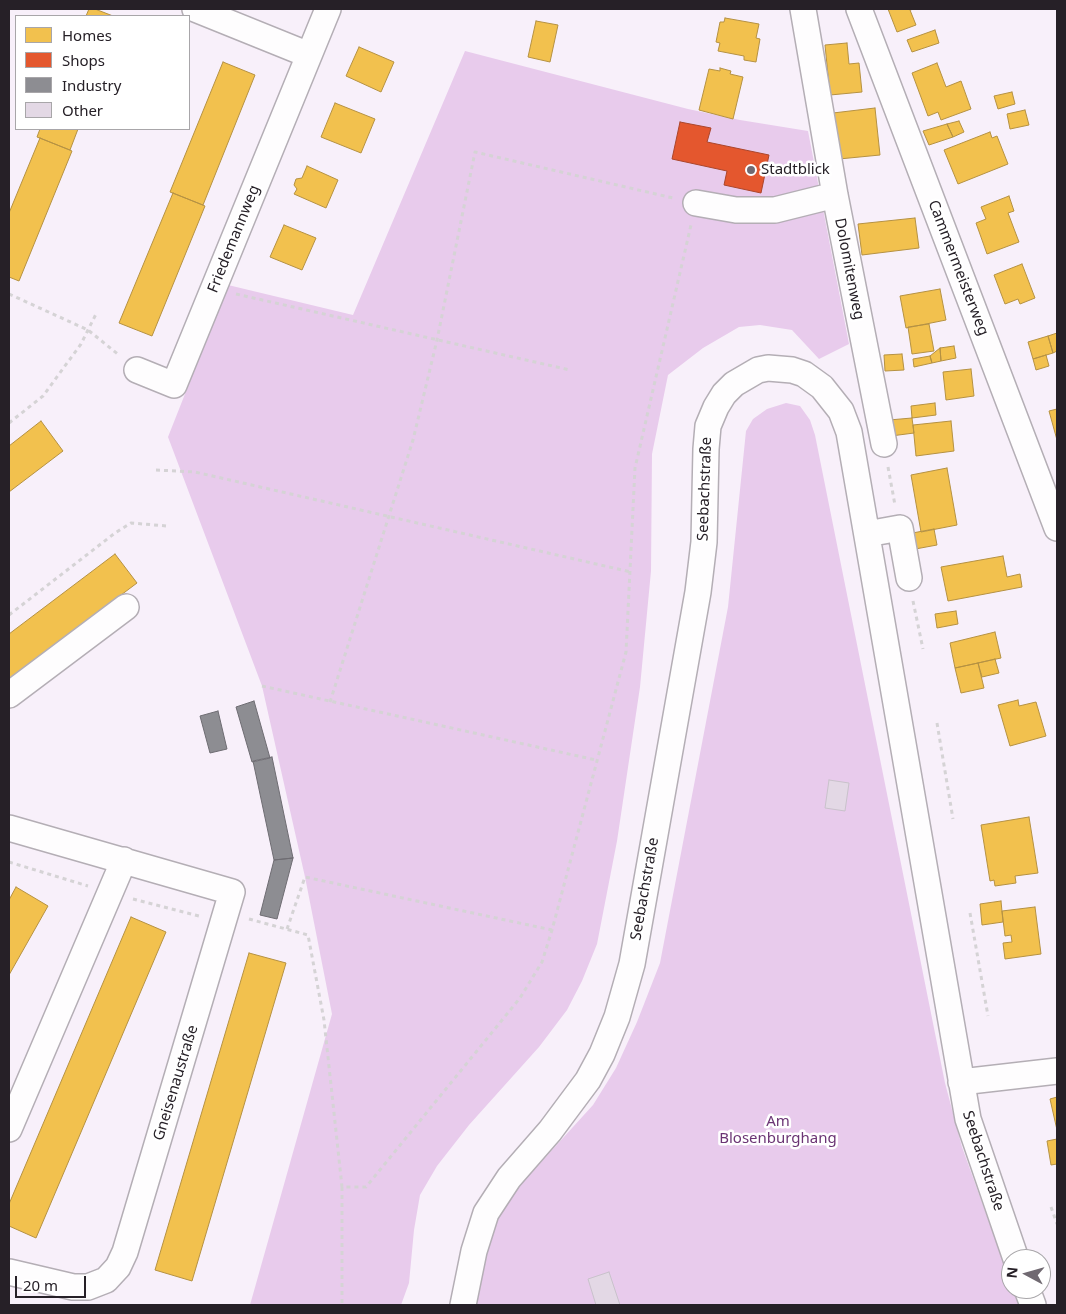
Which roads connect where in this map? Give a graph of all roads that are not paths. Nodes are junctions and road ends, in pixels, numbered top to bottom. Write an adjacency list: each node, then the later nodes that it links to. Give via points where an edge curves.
1 (195, 9): 5 (street)
2 (328, 9): 5 (street, Friedemannweg)
3 (803, 9): 6 (street, Dolomitenweg)
4 (859, 9): 10 (street, Cammermeisterweg)
5 (309, 55): 8 (street, Friedemannweg, via 174,385)
6 (835, 195): 7 (street, via 775,210 736,210); 9 (street, Dolomitenweg)
7 (696, 203)
8 (137, 370)
9 (884, 444)
10 (1050, 485): 11 (street, Cammermeisterweg)
11 (1057, 528)
12 (867, 534): 13 (street, via 900,528); 19 (street, Seebachstraße); 23 (street, Seebachstraße, via 849,432 841,411 822,387 804,374 779,368 758,370 734,384 724,394 708,426 704,542 698,592 627,987 610,1036 588,1080 509,1178 486,1213)
13 (909, 578)
14 (126, 607): 15 (street)
15 (9, 695)
16 (9, 828): 17 (street, Gneisenaustraße)
17 (124, 860): 20 (street); 22 (street, Gneisenaustraße, via 232,892 126,1252 118,1267 106,1280 88,1287 74,1287)
18 (1057, 1071): 19 (street)
19 (962, 1082): 21 (street, Seebachstraße, via 972,1136)
20 (9, 1129)
21 (1012, 1249)
22 (9, 1272)
23 (463, 1305)

